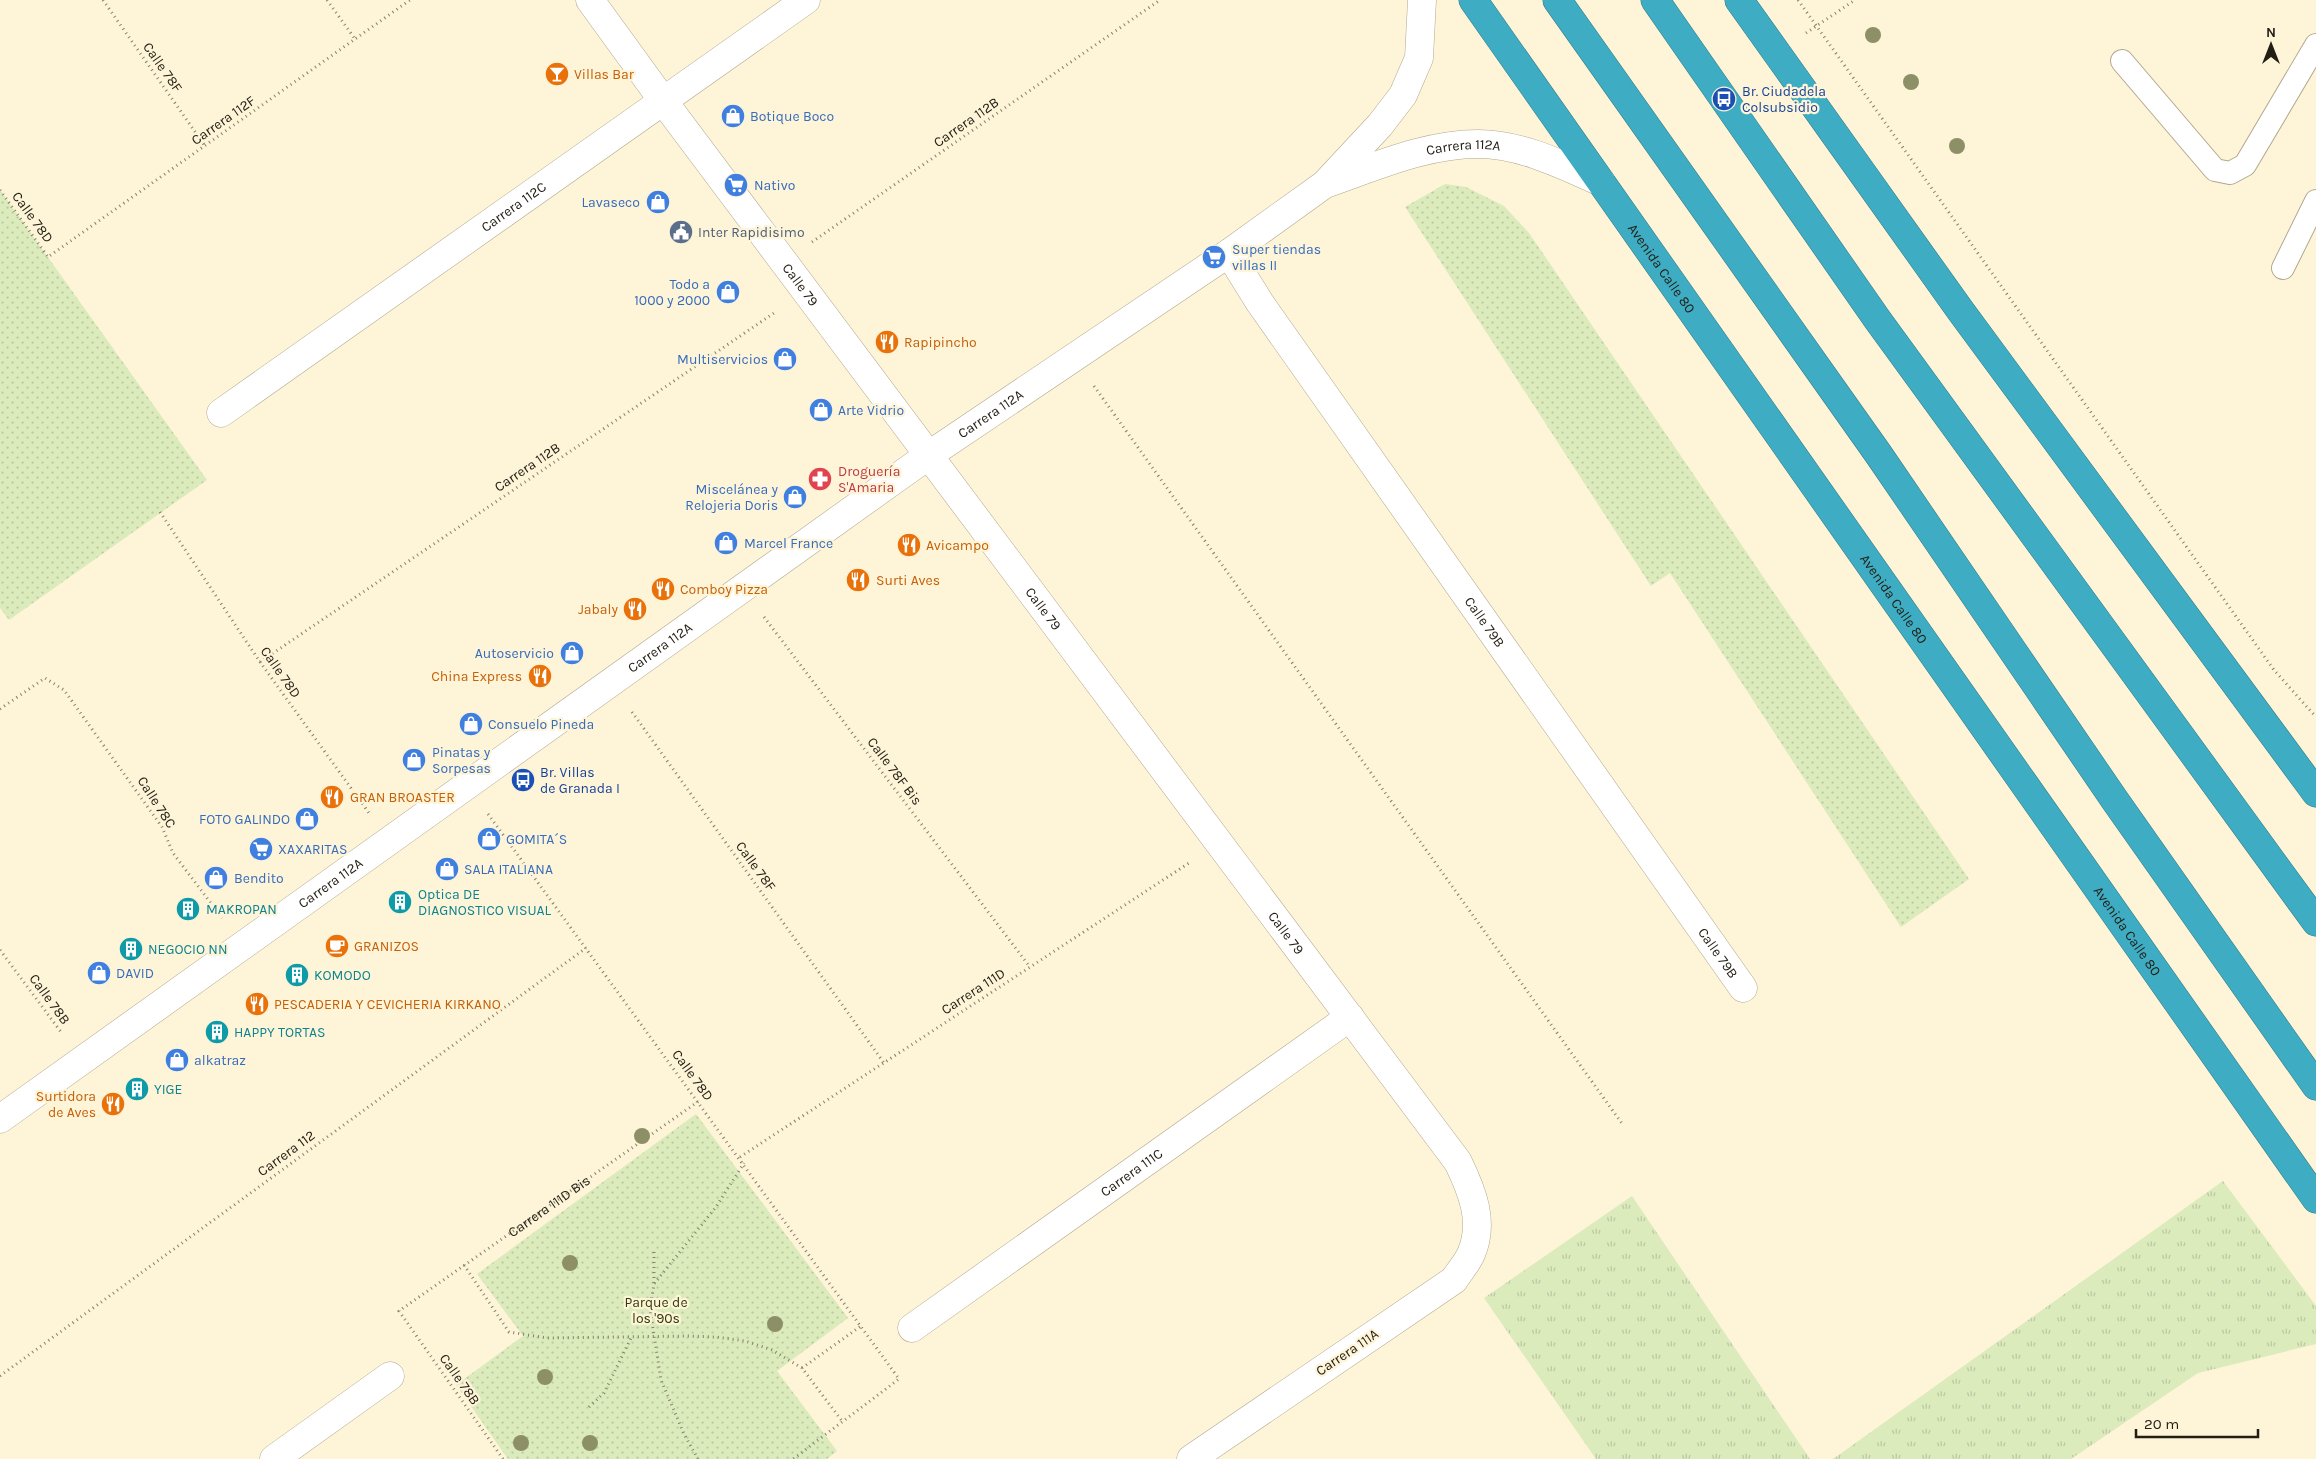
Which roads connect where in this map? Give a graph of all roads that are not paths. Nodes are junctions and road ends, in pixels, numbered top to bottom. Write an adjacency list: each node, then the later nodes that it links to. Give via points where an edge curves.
1 (590, 0): 10 (street, Calle 79)
2 (806, 0): 10 (street, Carrera 112C)
3 (1422, 0): 12 (street, Carrera 112A, via 1419,58 1403,95)
4 (1473, 0): 11 (highway, Avenida Calle 80)
5 (1557, 0): 22 (highway, via 1879,455 2114,800)
6 (1655, 0): 19 (highway, via 1877,319)
7 (1739, 0): 18 (highway, via 1960,310)
8 (2316, 45): 9 (lane, via 2244,165 2230,173 2215,170)
9 (2122, 61)
10 (664, 102): 16 (street, Carrera 112C); 17 (street, Calle 79)
11 (1601, 182): 12 (street, Carrera 112A, via 1553,160 1479,144 1438,147); 24 (highway, Avenida Calle 80)
12 (1325, 184): 14 (street, Carrera 112A)
13 (2316, 201): 15 (lane)
14 (1229, 253): 17 (street, Carrera 112A); 20 (street, Calle 79B, via 1260,302)
15 (2283, 268)
16 (221, 413)
17 (929, 455): 21 (street, Calle 79); 23 (street, Carrera 112A)
18 (2316, 793)
19 (2316, 922)
20 (1743, 988)
21 (1350, 1017): 25 (street, Calle 79, via 1458,1162 1472,1193); 26 (street, Carrera 111C)
22 (2316, 1086)
23 (0, 1119)
24 (2316, 1199)
25 (1478, 1226): 29 (street, Carrera 111A, via 1471,1254 1454,1280)
26 (912, 1328)
27 (390, 1376): 28 (street)
28 (274, 1459)
29 (1191, 1459)

